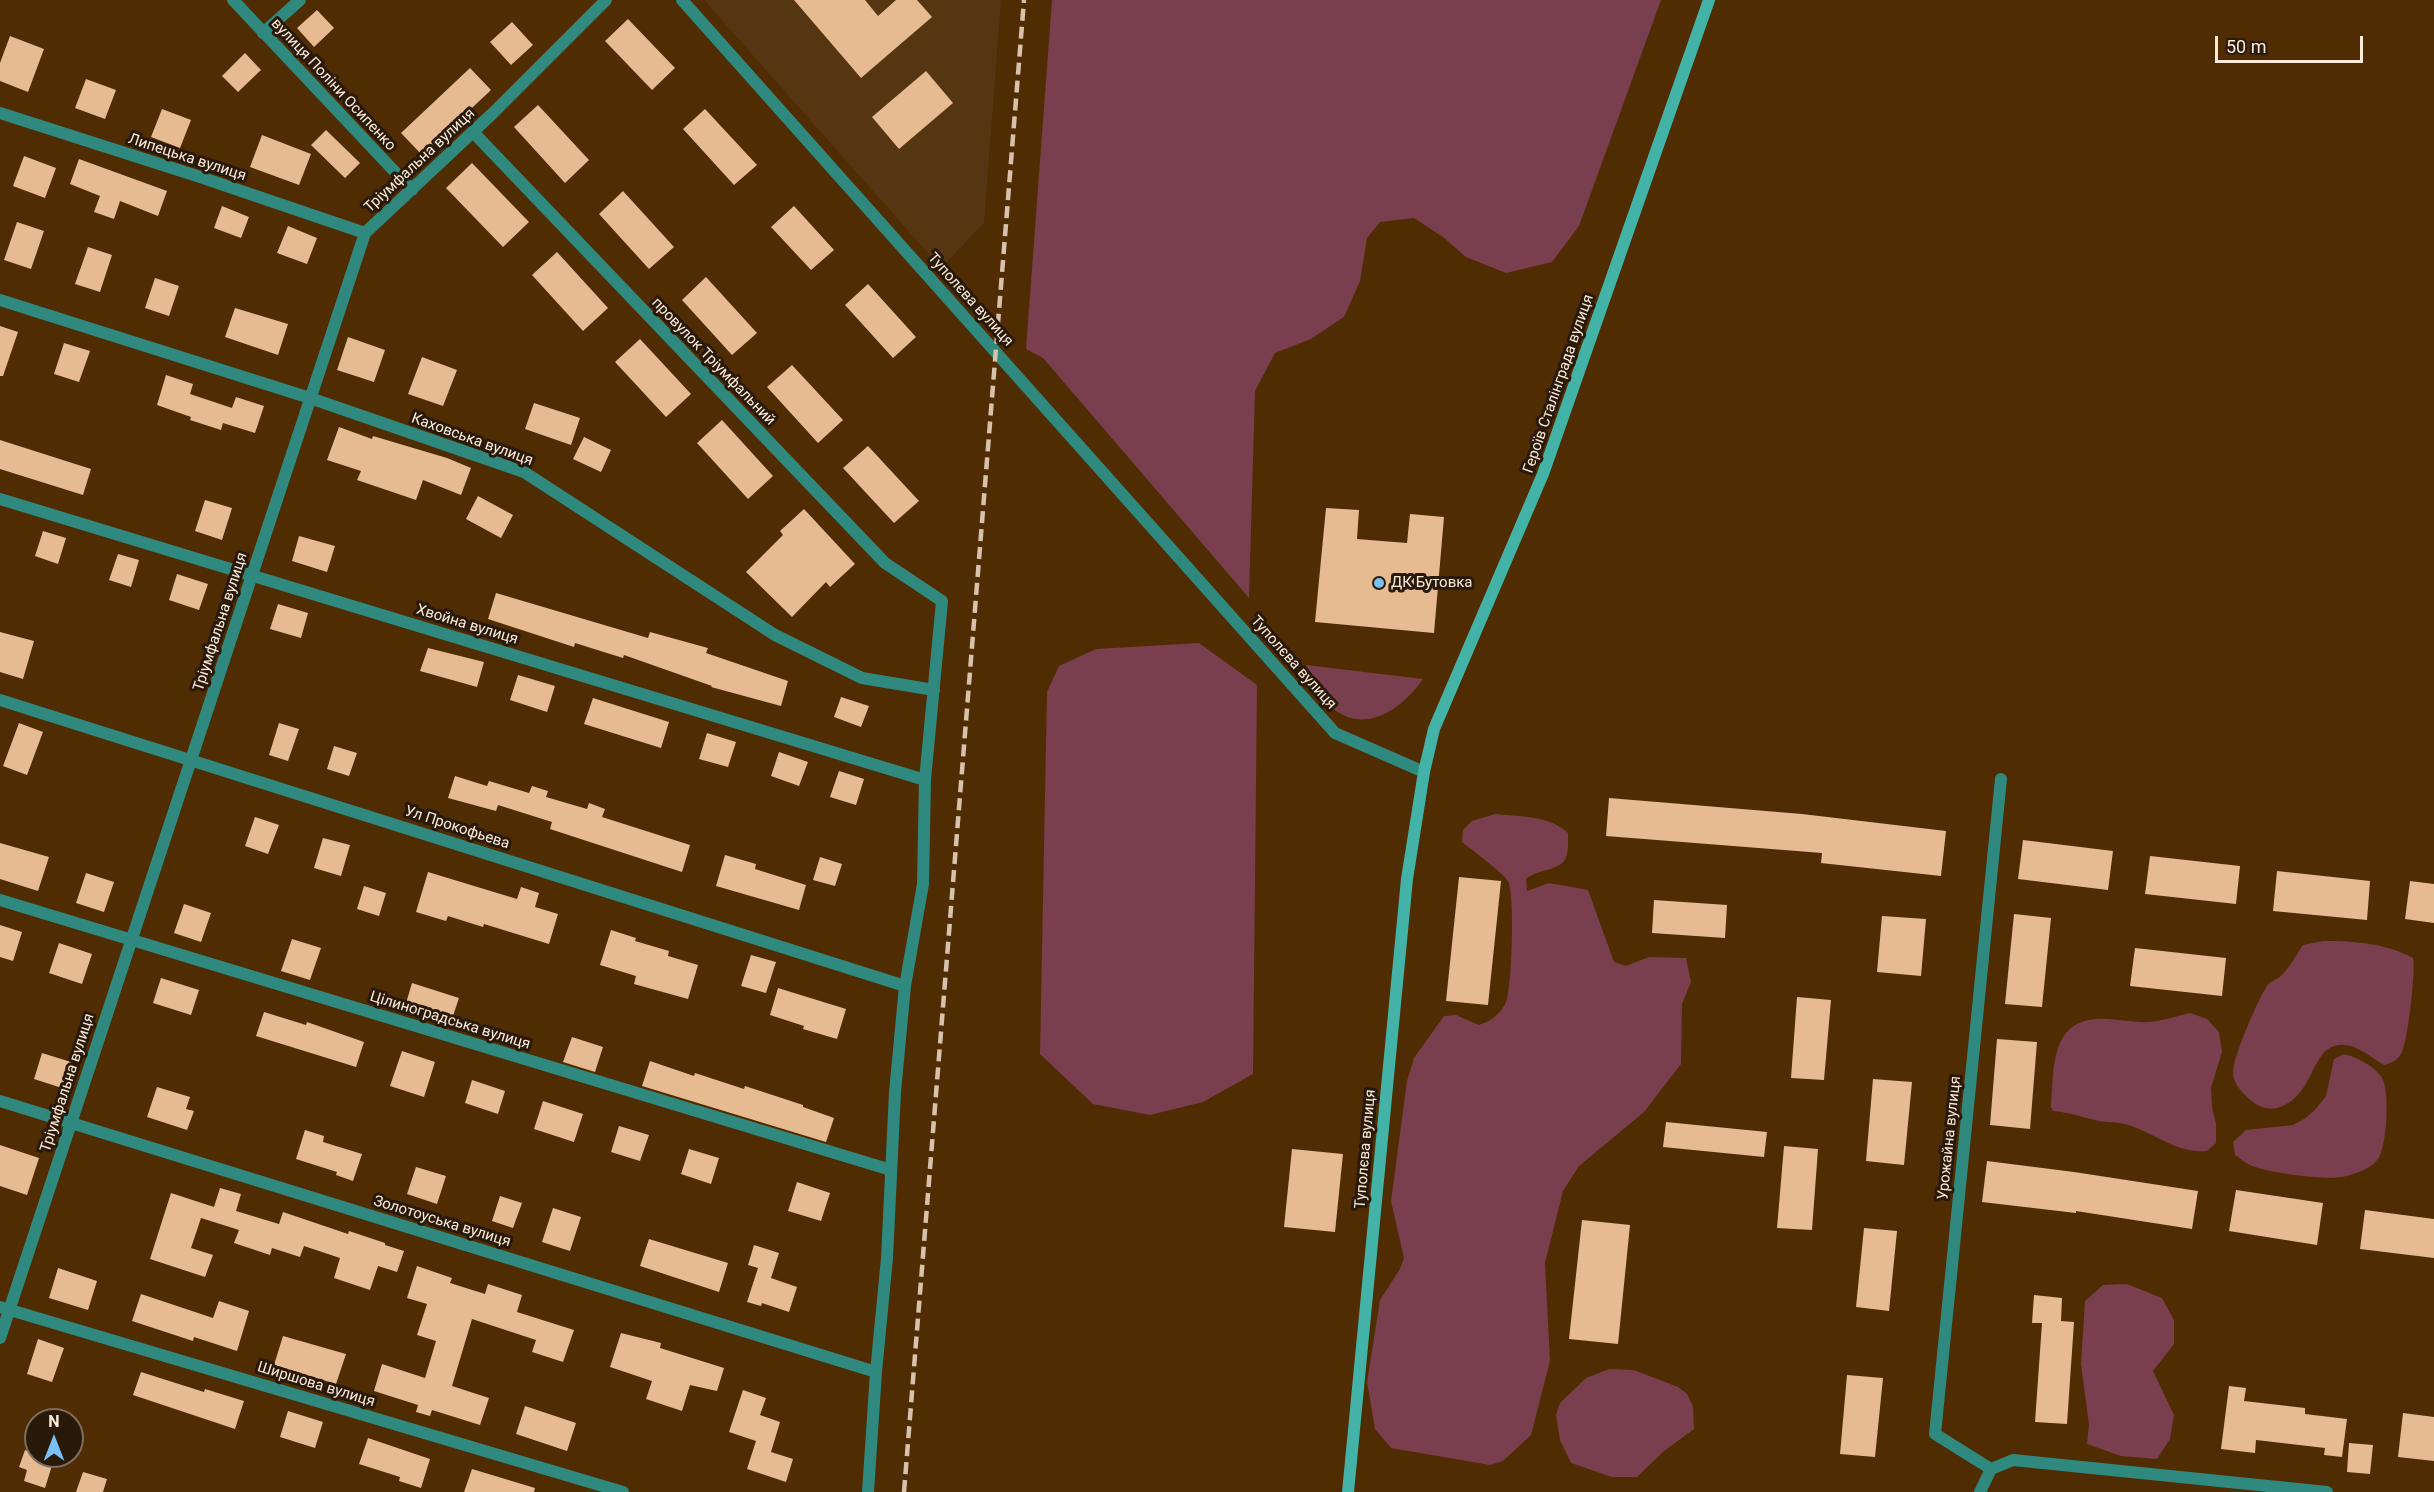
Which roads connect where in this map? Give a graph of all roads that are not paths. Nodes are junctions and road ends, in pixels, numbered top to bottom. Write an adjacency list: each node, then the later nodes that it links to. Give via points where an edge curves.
1 (232, 0): 6 (street, вулиця Поліни Осипенко)
2 (300, 0): 6 (street)
3 (606, 0): 8 (street, Тріумфальна вулиця)
4 (682, 0): 18 (street, Туполєва вулиця, via 1335,733)
5 (1709, 0): 18 (main road, Героїв Сталінграда вулиця, via 1544,474 1434,729)
6 (263, 33): 9 (street, вулиця Поліни Осипенко)
7 (0, 113): 10 (street, Липецька вулиця)
8 (473, 132): 9 (street, Тріумфальна вулиця); 15 (street, провулок Тріумфальний, via 885,563 942,601)
9 (412, 190): 10 (street, Тріумфальна вулиця)
10 (365, 233): 12 (street, Тріумфальна вулиця)
11 (0, 300): 12 (street, Каховська вулиця)
12 (310, 398): 14 (street, Тріумфальна вулиця); 15 (street, Каховська вулиця, via 524,472 775,635 862,678)
13 (0, 499): 14 (street, Хвойна вулиця)
14 (252, 575): 17 (street, Тріумфальна вулиця); 20 (street, Хвойна вулиця)
15 (934, 690): 20 (street)
16 (0, 700): 17 (street, Ул Прокофьева)
17 (191, 760): 22 (street, Тріумфальна вулиця); 23 (street, Ул Прокофьева)
18 (1424, 772): 34 (main road, Туполєва вулиця, via 1407,879)
19 (2001, 779): 30 (street, Урожайна вулиця, via 1935,1434)
20 (925, 780): 23 (street, via 923,884)
21 (0, 900): 22 (street, Цілиноградська вулиця)
22 (131, 940): 25 (street, Тріумфальна вулиця); 26 (street, Цілиноградська вулиця)
23 (904, 986): 26 (street)
24 (0, 1101): 25 (street, Золотоуська вулиця)
25 (71, 1123): 27 (street, Тріумфальна вулиця); 29 (street, Золотоуська вулиця)
26 (891, 1170): 29 (street)
27 (5, 1308): 28 (street, Тріумфальна вулиця); 32 (street, Ширшова вулиця)
28 (0, 1338)
29 (876, 1372): 33 (street)
30 (1991, 1469): 31 (street, via 2013,1460); 35 (street)
31 (2222, 1487): 36 (street)
32 (623, 1492)
33 (868, 1492)
34 (1348, 1492)
35 (1980, 1492)
36 (2327, 1492)

